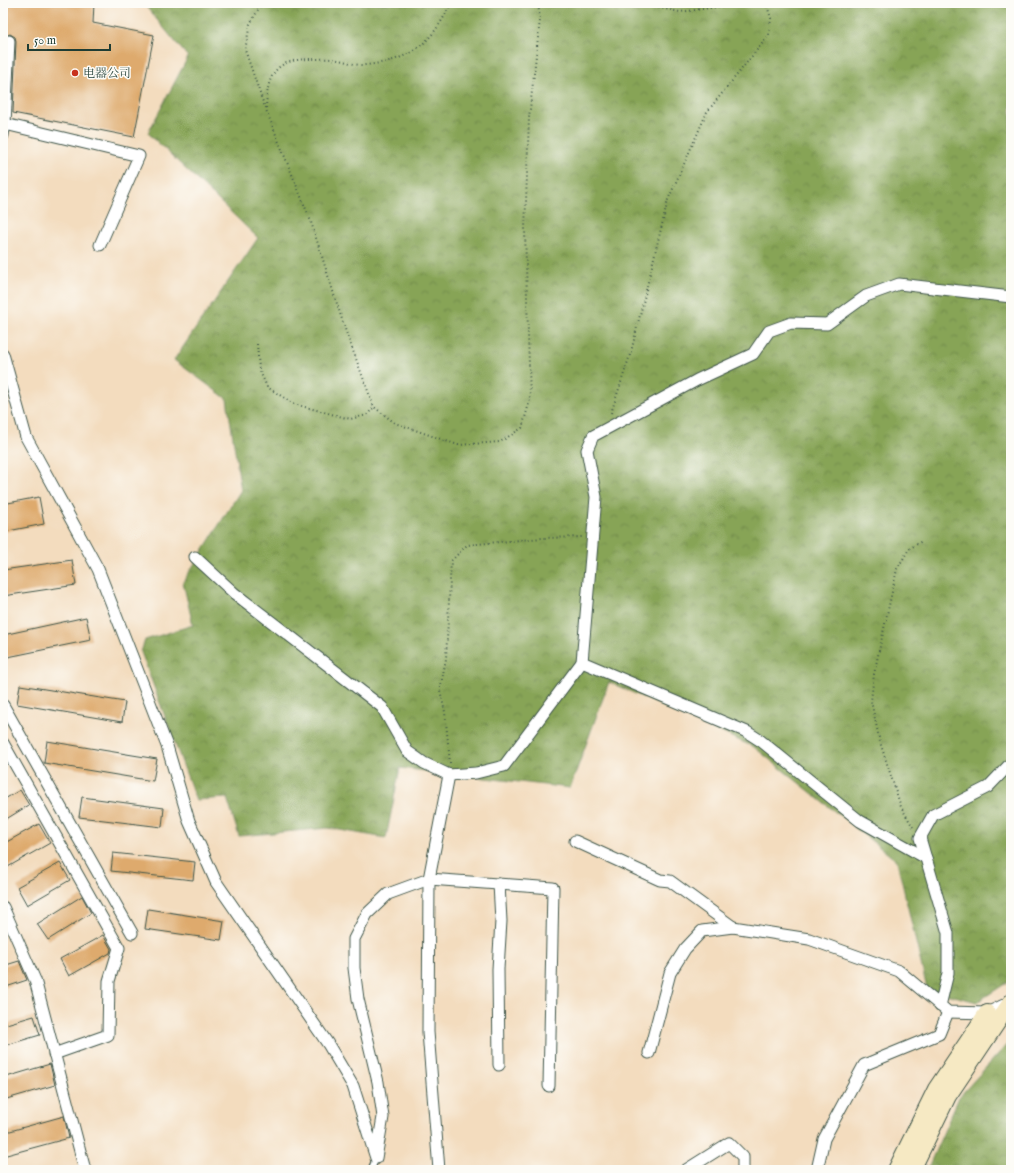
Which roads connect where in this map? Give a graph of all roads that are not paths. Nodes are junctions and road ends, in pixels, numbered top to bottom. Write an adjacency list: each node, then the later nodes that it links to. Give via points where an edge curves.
1 (9, 41): 2 (street)
2 (4, 129): 3 (street, via 139,156)
3 (100, 245)
4 (1011, 297): 7 (street, via 899,284 866,296 828,324 791,323 769,331 753,354 697,380 593,436 587,450 596,497)
5 (3, 354): 26 (street, via 26,437 98,569 167,746 189,821 216,882 328,1044 353,1086)
6 (194, 557): 11 (street, via 234,593 382,707 407,751)
7 (582, 662): 11 (street, via 504,766 476,773); 13 (street, via 746,732 860,821)
8 (3, 705): 18 (street)
9 (3, 743): 23 (street, via 119,948 109,981 108,1035)
10 (1011, 763): 13 (street, via 988,787 933,815 920,838)
11 (449, 775): 14 (street)
12 (575, 841): 17 (street, via 660,880 670,881)
13 (926, 858): 20 (street, via 948,934 948,973)
14 (429, 879): 15 (street); 26 (street, via 388,894 366,914 354,939 358,999 378,1082 383,1117); 29 (street, via 428,1032)
15 (498, 884): 24 (street); 25 (street, via 553,888)
16 (3, 907): 23 (street, via 35,980)
17 (733, 927): 20 (street, via 809,939 898,971); 22 (street, via 702,931 685,949 670,973)
18 (132, 933)
19 (1011, 1002): 21 (street); 34 (street, via 948,1096)
20 (944, 1009): 21 (street); 32 (street, via 940,1034 864,1065 824,1139)
21 (987, 1013): 33 (street, via 936,1089)
22 (648, 1053)
23 (54, 1054): 27 (street)
24 (499, 1065)
25 (549, 1086)
26 (376, 1158): 28 (lane)
27 (85, 1170)
28 (372, 1170)
29 (438, 1170)
30 (686, 1170): 31 (street, via 729,1144 743,1157)
31 (743, 1170)
32 (816, 1170)
33 (896, 1170)
34 (912, 1170)

